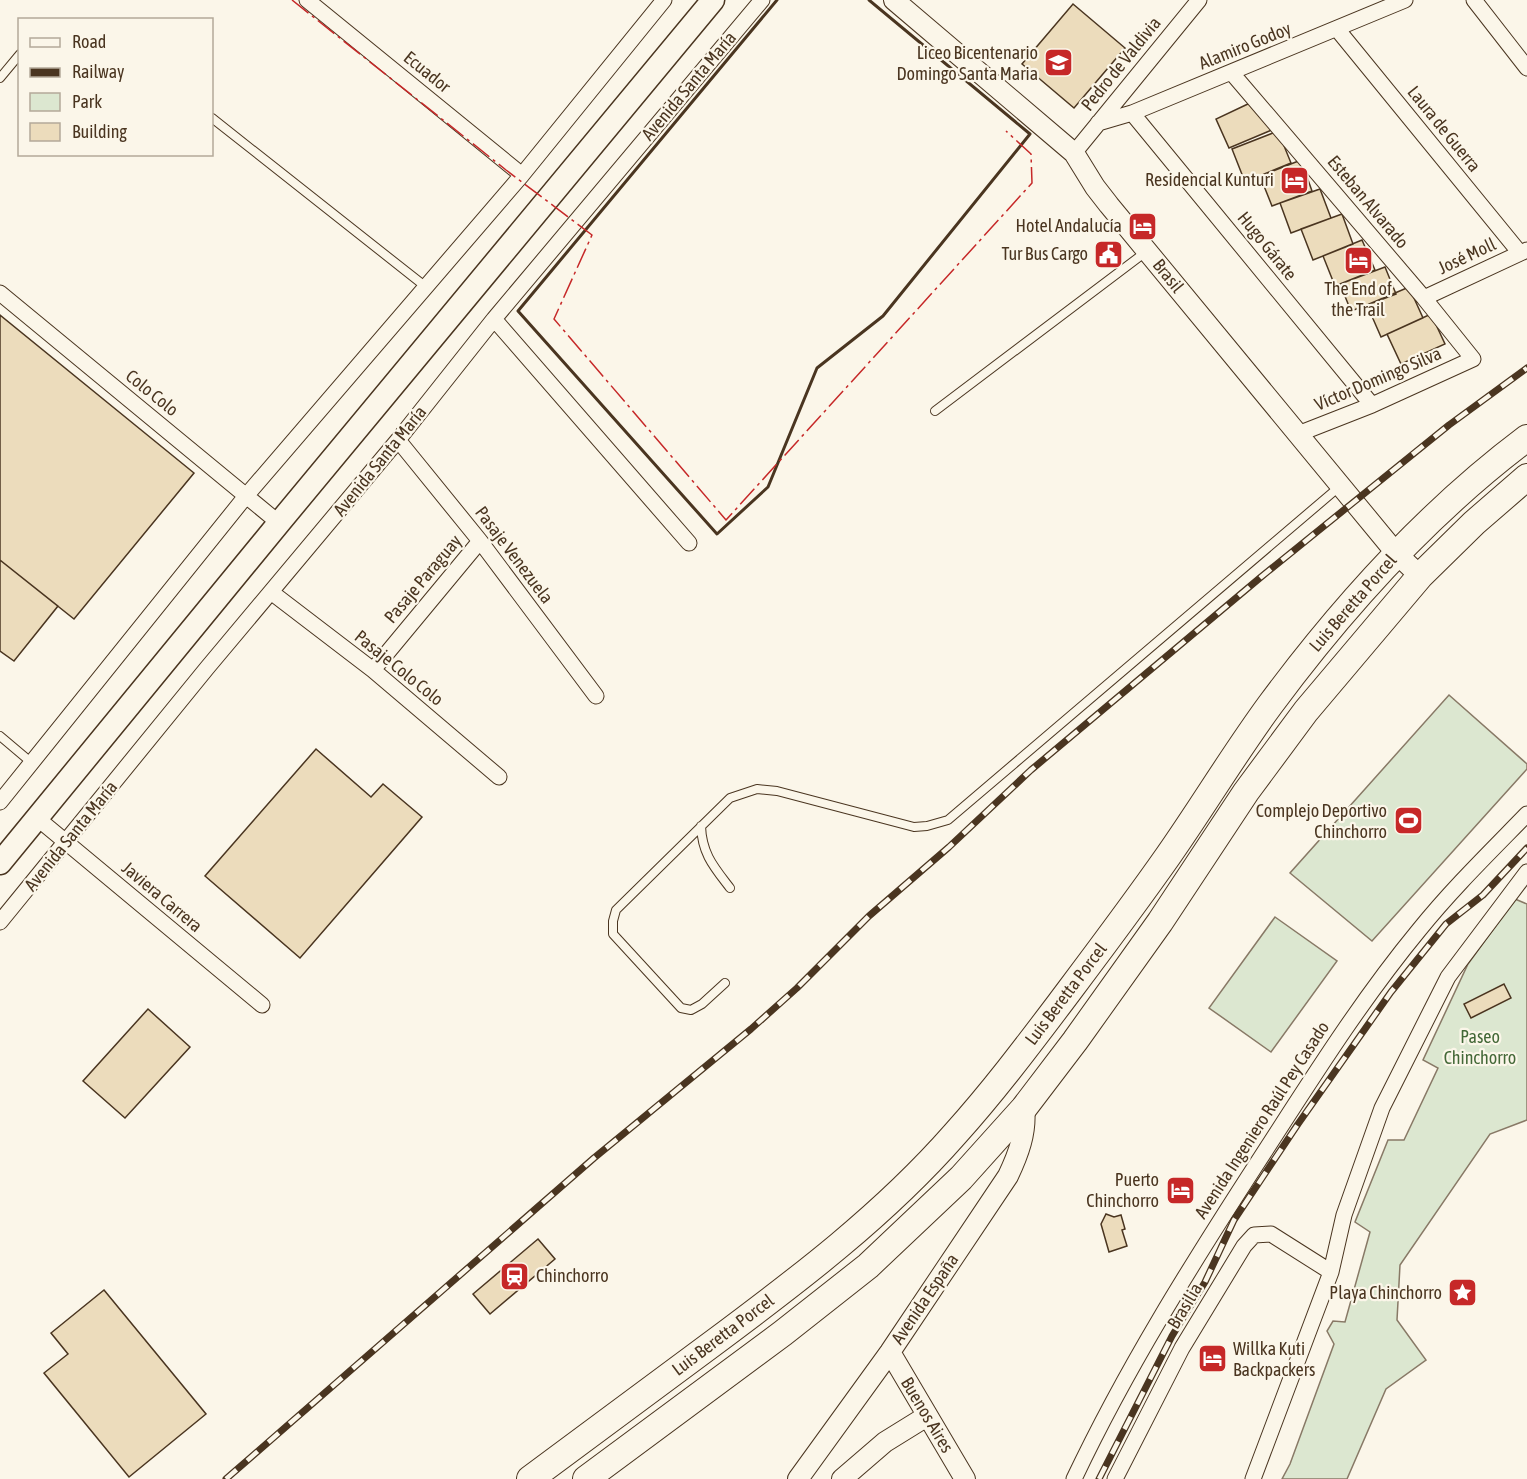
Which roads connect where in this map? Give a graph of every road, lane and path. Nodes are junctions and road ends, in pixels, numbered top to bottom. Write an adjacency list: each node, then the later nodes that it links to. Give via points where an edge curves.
1 (307, 0): 18 (street, Ecuador)
2 (664, 0): 18 (street)
3 (713, 0): 34 (main road, Avenida Santa María)
4 (762, 0): 24 (street, Avenida Santa María)
5 (894, 0): 17 (street, Brasil)
6 (1199, 0): 16 (street, Pedro de Valdivia)
7 (1405, 0): 9 (street, Alamiro Godoy)
8 (1474, 0): 11 (street)
9 (1337, 29): 12 (street, Alamiro Godoy); 20 (street, Laura de Guerra)
10 (18, 56): 13 (lane)
11 (1527, 68)
12 (1231, 72): 14 (street, Alamiro Godoy); 23 (street, Esteban Alvarado)
13 (0, 78)
14 (1132, 112): 16 (street, Alamiro Godoy); 26 (street, Hugo Gárate)
15 (213, 119): 21 (lane)
16 (1098, 123): 17 (street, Pedro de Valdivia)
17 (1074, 153): 19 (street, Brasil, via 1095,187)
18 (522, 175): 21 (street)
19 (1147, 251): 27 (lane); 28 (street, Brasil)
20 (1524, 251): 23 (street, José Moll)
21 (426, 287): 33 (street)
22 (0, 293): 33 (street, Colo Colo)
23 (1424, 298): 25 (street, Esteban Alvarado)
24 (494, 319): 30 (street, Avenida Santa María); 36 (street)
25 (1473, 359): 26 (street, Víctor Domingo Silva)
26 (1372, 405): 28 (street, Víctor Domingo Silva)
27 (935, 411)
28 (1298, 434): 32 (street, Brasil)
29 (1527, 438): 37 (main road, Luis Beretta Porcel, via 1458,494)
30 (398, 440): 35 (street, Pasaje Venezuela); 39 (street, Avenida Santa María)
31 (1527, 477): 38 (main road, Luis Beretta Porcel)
32 (1340, 486): 37 (street, Brasil); 48 (lane, via 948,820 914,827 757,789 730,798)
33 (246, 496): 34 (street, Colo Colo); 43 (street)
34 (279, 523): 47 (main road, Avenida Santa María)
35 (480, 541): 40 (street, Pasaje Paraguay); 41 (street, Pasaje Venezuela)
36 (689, 543)
37 (1396, 553): 38 (street, Brasil); 60 (main road, Luis Beretta Porcel, via 1294,673 1126,916 948,1142 814,1266)
38 (1420, 576): 56 (main road, Luis Beretta Porcel, via 1287,735 1160,922)
39 (271, 592): 40 (street, Pasaje Colo Colo); 49 (street, Avenida Santa María)
40 (373, 670): 44 (street, Pasaje Colo Colo)
41 (596, 696)
42 (0, 736): 43 (lane)
43 (32, 763): 45 (street)
44 (499, 777)
45 (0, 802)
46 (1527, 814): 65 (street, Avenida Ingeniero Raúl Pey Casado, via 1462,880 1360,1006 1171,1299 1135,1359)
47 (37, 818): 49 (street, Javiera Carrera); 50 (main road, Avenida Santa María)
48 (701, 826): 52 (lane, via 702,843 710,861); 54 (lane, via 616,910 613,934 681,1008 691,1010 702,1004)
49 (66, 843): 53 (street, Avenida Santa María); 55 (street, Javiera Carrera)
50 (0, 863)
51 (1525, 877): 57 (street, via 1448,977 1382,1108 1344,1215)
52 (730, 888)
53 (0, 922)
54 (725, 983)
55 (262, 1005)
56 (1024, 1107): 58 (street, Avenida España, via 1017,1157 1008,1176); 61 (main road, Luis Beretta Porcel, via 960,1178 868,1266)
57 (1330, 1272): 66 (street, Brasilia, via 1271,1234 1254,1235 1182,1348); 67 (street)
58 (890, 1352): 59 (street, Buenos Aires); 62 (street, Avenida España)
59 (927, 1416): 63 (street, via 885,1442); 64 (street, Buenos Aires)
60 (530, 1479)
61 (586, 1479)
62 (798, 1479)
63 (842, 1479)
64 (965, 1479)
65 (1074, 1479)
66 (1114, 1479)
67 (1252, 1479)

